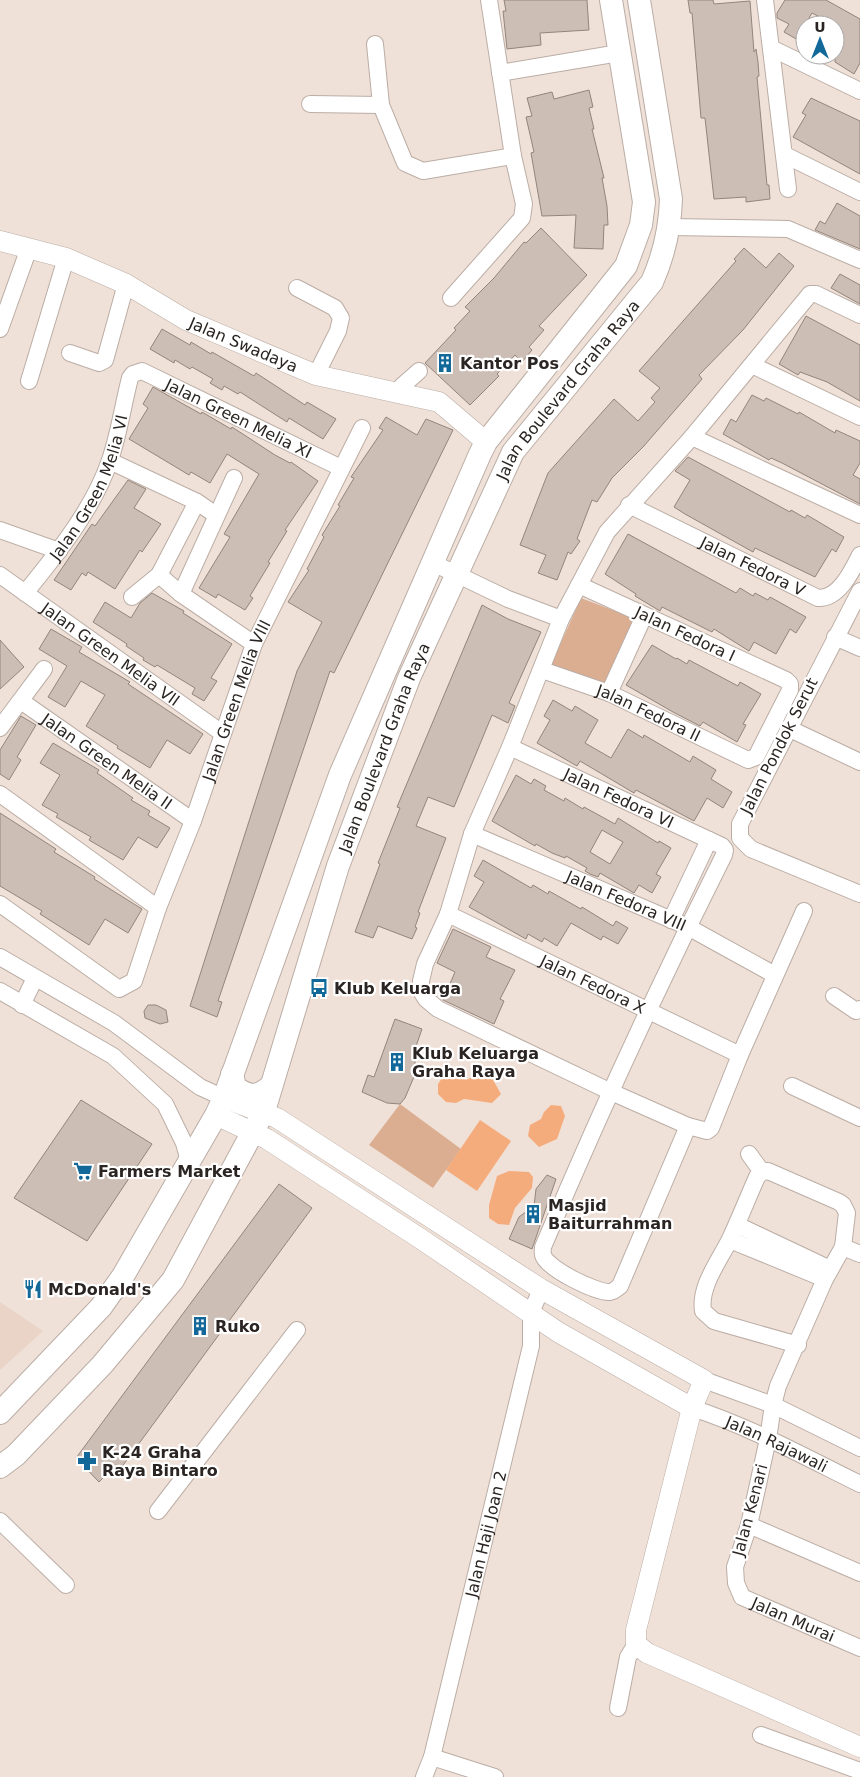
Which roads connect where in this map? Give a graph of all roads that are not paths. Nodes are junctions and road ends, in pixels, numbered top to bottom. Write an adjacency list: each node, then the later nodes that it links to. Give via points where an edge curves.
1 (488, 0): 8 (street)
2 (611, 0): 7 (main road, Jalan Boulevard Graha Raya)
3 (639, 0): 17 (main road, Jalan Boulevard Graha Raya, via 671,199)
4 (765, 0): 6 (street)
5 (375, 44): 11 (street)
6 (771, 48): 9 (street); 12 (street)
7 (619, 53): 8 (street); 16 (main road, Jalan Boulevard Graha Raya, via 644,202)
8 (500, 73): 13 (street)
9 (860, 91)
10 (310, 104): 11 (street)
11 (381, 104): 13 (street, via 406,163 422,170)
12 (785, 155): 14 (street); 15 (street)
13 (513, 156): 24 (street, via 524,204 522,218)
14 (788, 189)
15 (860, 192)
16 (641, 225): 17 (street); 37 (main road, Jalan Boulevard Graha Raya, via 626,266)
17 (670, 227): 21 (street, via 788,229); 50 (main road, Jalan Boulevard Graha Raya, via 662,260 652,282 513,452)
18 (0, 241): 19 (street, Jalan Swadaya)
19 (29, 248): 20 (street, Jalan Swadaya); 26 (street)
20 (66, 258): 22 (street, Jalan Swadaya); 32 (street)
21 (860, 260)
22 (126, 284): 27 (street, via 105,360 99,363); 31 (street, Jalan Swadaya, via 186,320)
23 (297, 288): 31 (street, via 335,308 341,318)
24 (451, 298)
25 (860, 315): 28 (street, via 810,294)
26 (2, 318)
27 (70, 353)
28 (752, 365): 34 (street); 36 (street)
29 (419, 371): 33 (street, via 402,386)
30 (135, 373): 38 (street, Jalan Green Melia VI, via 130,378); 39 (street, Jalan Green Melia XI, via 142,371)
31 (316, 375): 33 (street, Jalan Swadaya)
32 (29, 380)
33 (400, 394): 37 (street, Jalan Swadaya, via 439,402)
34 (860, 417)
35 (362, 428): 39 (street, Jalan Green Melia VIII)
36 (692, 437): 42 (street); 44 (street)
37 (486, 442): 48 (main road, Jalan Boulevard Graha Raya)
38 (110, 461): 41 (street); 46 (street, Jalan Green Melia VI)
39 (341, 468): 60 (street, Jalan Green Melia VIII)
40 (234, 478): 43 (street)
41 (197, 502): 43 (street); 49 (street)
42 (629, 505): 47 (street, Jalan Fedora V, via 818,598 832,595 850,574); 52 (street, via 607,532)
43 (216, 515): 55 (street)
44 (860, 515)
45 (0, 530): 46 (street)
46 (59, 551): 54 (street, Jalan Green Melia VI)
47 (860, 555)
48 (433, 563): 50 (street); 92 (main road, Jalan Boulevard Graha Raya, via 340,775)
49 (159, 575): 55 (street); 56 (street)
50 (458, 575): 58 (street); 93 (main road, Jalan Boulevard Graha Raya, via 409,678 338,866)
51 (3, 582): 54 (street, Jalan Green Melia VII)
52 (578, 585): 57 (street, Jalan Fedora I); 58 (street)
53 (860, 591): 59 (street, Jalan Pondok Serut)
54 (25, 592): 68 (street, Jalan Green Melia VII)
55 (181, 594): 60 (street)
56 (132, 597)
57 (644, 616): 64 (street); 70 (street, Jalan Fedora I, via 790,684 790,690)
58 (560, 620): 63 (street)
59 (836, 636): 61 (street); 67 (street, Jalan Pondok Serut)
60 (254, 644): 68 (street, Jalan Green Melia VIII)
61 (860, 648)
62 (44, 669): 65 (street)
63 (542, 670): 64 (street, Jalan Fedora II); 69 (street)
64 (610, 693): 70 (street, Jalan Fedora II)
65 (21, 701): 66 (street); 73 (street, Jalan Green Melia II)
66 (0, 728)
67 (788, 728): 71 (street); 76 (street, Jalan Pondok Serut, via 740,824 740,838 751,849)
68 (222, 733): 73 (street, Jalan Green Melia VIII)
69 (510, 747): 74 (street); 75 (street, Jalan Fedora VI)
70 (753, 760)
71 (860, 762)
72 (0, 794): 78 (street)
73 (193, 821): 78 (street, Jalan Green Melia VIII)
74 (472, 834): 80 (street); 81 (street, Jalan Fedora VIII)
75 (709, 840): 81 (street); 82 (street, Jalan Fedora VI, via 722,846 724,855)
76 (860, 894)
77 (0, 904): 78 (street, Jalan Green Melia VIII, via 119,989 134,982)
78 (158, 908)
79 (804, 911): 84 (street)
80 (448, 914): 90 (street, Jalan Fedora X); 95 (street, via 425,964 421,991 426,999 438,1009)
81 (671, 920): 82 (street, Jalan Fedora VIII)
82 (688, 927): 84 (street, Jalan Fedora VIII); 90 (street)
83 (0, 957): 85 (street)
84 (775, 974): 91 (street)
85 (35, 978): 88 (street); 96 (street, via 114,1023 200,1087)
86 (0, 991): 88 (street)
87 (834, 996): 89 (street, via 856,1011)
88 (22, 1005): 102 (street, via 113,1056 165,1104)
89 (860, 1009)
90 (647, 1010): 91 (street, Jalan Fedora X); 95 (street)
91 (740, 1055): 99 (street, via 711,1128 707,1131)
92 (232, 1074): 93 (main road, via 235,1088 246,1095 260,1095); 96 (main road, Jalan Boulevard Graha Raya)
93 (272, 1086): 97 (main road, Jalan Boulevard Graha Raya)
94 (792, 1086): 98 (street)
95 (610, 1091): 99 (street); 99 (street, via 542,1255 547,1262 572,1278 603,1292 613,1292 620,1286)
96 (220, 1107): 97 (street); 100 (street); 102 (main road, Jalan Boulevard Graha Raya)
97 (264, 1111): 100 (main road, Jalan Boulevard Graha Raya); 108 (street)
98 (860, 1118)
99 (688, 1126)
100 (252, 1132): 109 (street, via 268,1139); 118 (main road, Jalan Boulevard Graha Raya, via 172,1280 102,1365 16,1455)
101 (749, 1154): 103 (street)
102 (189, 1161): 115 (main road, Jalan Boulevard Graha Raya, via 123,1276 101,1307)
103 (762, 1172): 104 (street); 105 (street, via 768,1171 843,1205 847,1214)
104 (733, 1232): 107 (street); 111 (street, via 704,1291 703,1311 714,1321)
105 (843, 1247): 106 (street); 107 (street, Jalan Kenari)
106 (860, 1254)
107 (828, 1274): 111 (street, Jalan Kenari)
108 (541, 1289): 109 (street, Jalan Haji Joan 2); 112 (street)
109 (531, 1312): 114 (street, via 558,1332); 131 (street, Jalan Haji Joan 2, via 531,1346)
110 (297, 1330): 120 (street)
111 (798, 1345): 113 (street, Jalan Kenari, via 778,1386)
112 (704, 1380): 113 (street); 114 (street)
113 (773, 1406): 116 (street, Jalan Kenari); 117 (street)
114 (692, 1408): 116 (street, Jalan Rajawali); 126 (street, via 636,1630)
115 (0, 1413)
116 (768, 1439): 119 (street, Jalan Rajawali); 122 (street, Jalan Kenari)
117 (860, 1448)
118 (0, 1467)
119 (860, 1484)
120 (158, 1511)
121 (0, 1521): 125 (street)
122 (749, 1525): 123 (street); 124 (street, Jalan Kenari, via 735,1567)
123 (860, 1573)
124 (736, 1583): 127 (street, Jalan Murai, via 742,1598)
125 (66, 1585)
126 (636, 1644): 128 (street, via 628,1657); 130 (street, via 646,1653)
127 (860, 1648)
128 (618, 1708)
129 (761, 1735): 132 (street)
130 (860, 1747)
131 (432, 1757): 133 (street, Jalan Haji Joan 2); 134 (street)
132 (860, 1772)
133 (424, 1777)
134 (495, 1777)

